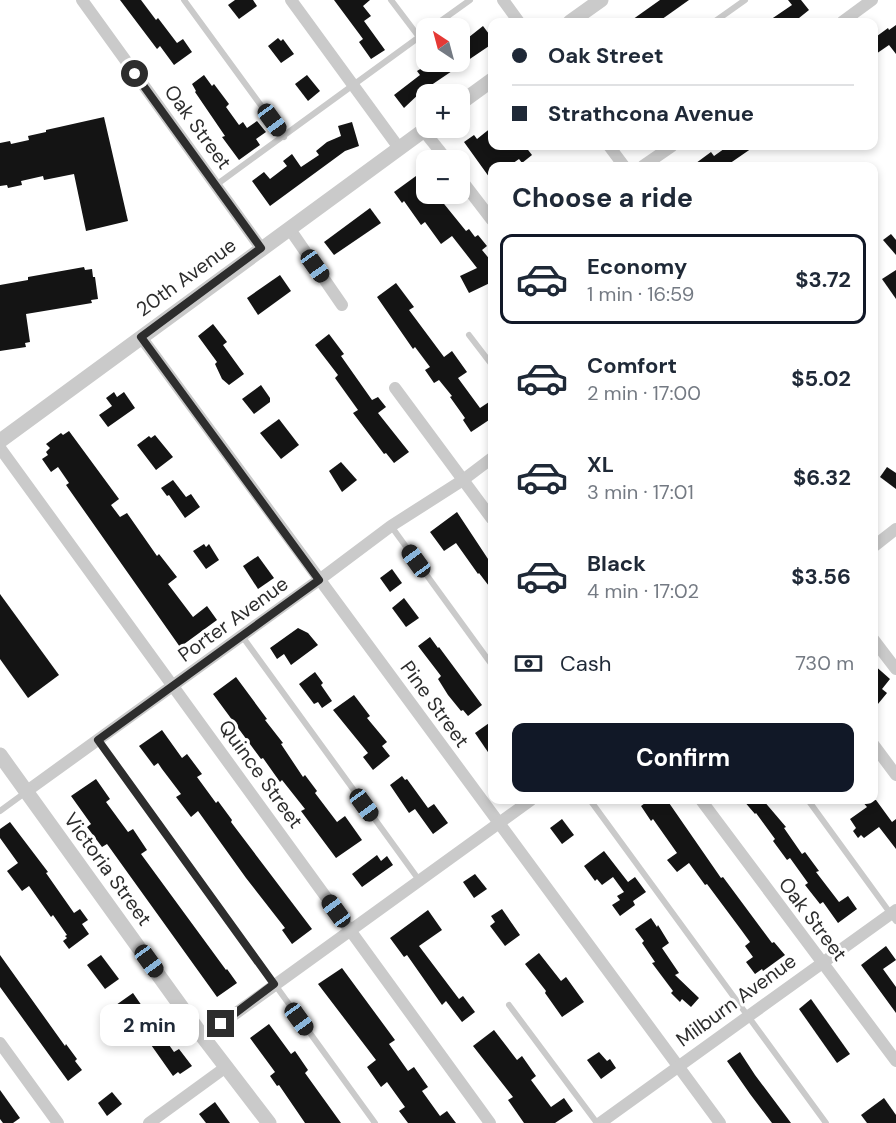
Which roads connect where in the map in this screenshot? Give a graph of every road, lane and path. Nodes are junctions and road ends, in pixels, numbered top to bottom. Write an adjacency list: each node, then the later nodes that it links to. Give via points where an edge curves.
1 (82, 0): 25 (street, Oak Street)
2 (184, 0): 21 (lane)
3 (291, 0): 18 (street)
4 (391, 0): 15 (lane)
5 (470, 0): 10 (lane)
6 (503, 0): 11 (street)
7 (601, 0): 12 (street)
8 (745, 0): 13 (lane)
9 (872, 0): 14 (street)
10 (445, 18)
11 (516, 18)
12 (576, 18)
13 (720, 18)
14 (847, 18)
15 (416, 33)
16 (416, 39): 18 (lane)
17 (488, 83): 19 (street)
18 (354, 86): 21 (lane); 22 (street)
19 (470, 96)
20 (416, 136): 22 (street, 20th Avenue)
21 (284, 137): 25 (lane)
22 (399, 148): 28 (street, 20th Avenue)
23 (666, 150): 24 (street)
24 (650, 162)
25 (216, 185): 29 (street, Oak Street)
26 (470, 191): 27 (street)
27 (488, 215)
28 (289, 228): 29 (street, 20th Avenue); 30 (street)
29 (261, 248): 32 (street, 20th Avenue)
30 (342, 305)
31 (469, 335): 33 (lane)
32 (141, 337): 35 (street, 20th Avenue); 43 (street, Pine Street)
33 (488, 360)
34 (395, 388): 38 (street)
35 (0, 441)
36 (0, 448): 48 (street, Quince Street)
37 (488, 461): 38 (street, Porter Avenue)
38 (463, 480): 39 (street); 40 (street, Porter Avenue)
39 (488, 514)
40 (391, 526): 43 (street, Porter Avenue); 46 (lane)
41 (896, 529): 42 (street)
42 (878, 543)
43 (319, 580): 44 (street, Porter Avenue); 59 (street, Pine Street)
44 (242, 636): 48 (street, Porter Avenue); 60 (lane)
45 (878, 646): 47 (street)
46 (488, 659)
47 (896, 669)
48 (173, 686): 49 (street, Porter Avenue); 62 (street, Quince Street)
49 (98, 740): 53 (street, Porter Avenue); 64 (lane)
50 (878, 751): 52 (street)
51 (0, 755): 53 (street, Victoria Street)
52 (896, 775)
53 (27, 791): 58 (lane); 67 (street, Victoria Street)
54 (525, 804): 59 (street)
55 (593, 804): 66 (lane)
56 (703, 804): 63 (street, Oak Street)
57 (810, 804): 61 (lane)
58 (0, 811)
59 (499, 823): 60 (street); 70 (street, Pine Street)
60 (419, 880): 62 (street)
61 (894, 915): 63 (street, Milburn Avenue)
62 (350, 930): 64 (street); 76 (street, Quince Street)
63 (821, 963): 66 (street, Milburn Avenue); 69 (street, Oak Street)
64 (274, 984): 67 (street); 75 (lane)
65 (509, 1005): 77 (lane)
66 (748, 1016): 70 (street, Milburn Avenue); 79 (lane)
67 (203, 1037): 71 (street, Victoria Street)
68 (0, 1043): 72 (street)
69 (896, 1061)
70 (678, 1066): 77 (street, Milburn Avenue); 78 (street, Pine Street)
71 (226, 1067): 73 (street); 74 (street, Victoria Street)
72 (58, 1123)
73 (148, 1123)
74 (269, 1123)
75 (375, 1123)
76 (490, 1123)
77 (598, 1123)
78 (720, 1123)
79 (826, 1123)

